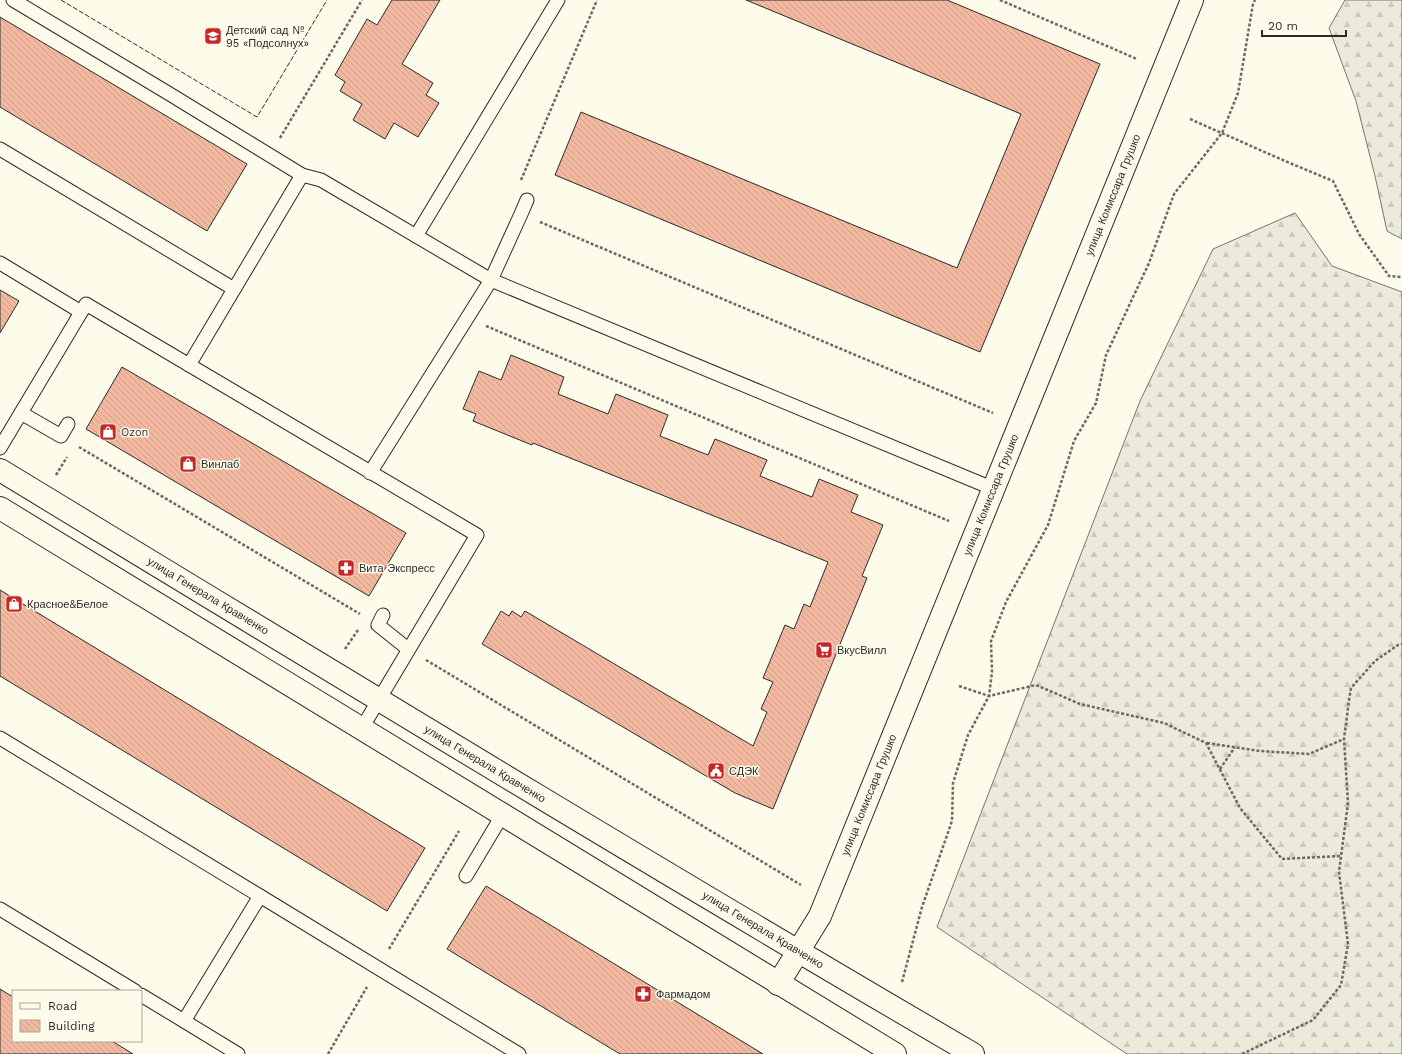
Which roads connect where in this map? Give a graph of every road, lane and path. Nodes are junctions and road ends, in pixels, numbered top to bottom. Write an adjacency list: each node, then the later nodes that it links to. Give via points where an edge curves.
1 (13, 0): 12 (lane)
2 (362, 0): 12 (path)
3 (558, 0): 17 (lane)
4 (597, 0): 14 (path)
5 (1000, 0): 8 (path)
6 (1192, 0): 34 (street, улица Комиссара Грушко)
7 (1255, 0): 10 (path, via 1238,93)
8 (1137, 59)
9 (1190, 119): 10 (path)
10 (1222, 132): 19 (path, via 1333,181 1359,234 1388,276); 43 (path, via 1174,194 1149,263 1106,355 1096,403 1074,441 1048,525 1006,602 991,641 992,672)
11 (0, 150): 21 (lane)
12 (270, 156): 13 (lane)
13 (302, 175): 17 (lane, via 321,180); 21 (lane)
14 (521, 180)
15 (526, 200): 16 (lane)
16 (521, 214): 20 (lane); 26 (path)
17 (416, 236): 20 (lane)
18 (0, 263): 22 (lane)
19 (1402, 277)
20 (491, 280): 23 (lane); 34 (lane)
21 (234, 289): 24 (lane)
22 (81, 312): 24 (lane, via 86,304); 25 (lane)
23 (467, 318): 32 (lane); 36 (path)
24 (189, 365): 32 (lane)
25 (21, 412): 28 (lane); 30 (lane)
26 (993, 413)
27 (68, 424): 28 (lane)
28 (61, 436): 29 (path)
29 (74, 444): 33 (path); 37 (path)
30 (0, 448)
31 (0, 470): 44 (street, улица Генерала Кравченко)
32 (370, 472): 40 (lane, via 476,535)
33 (55, 477)
34 (994, 489): 58 (street, улица Комиссара Грушко, via 820,916)
35 (0, 508): 45 (street)
36 (949, 521)
37 (366, 618): 38 (path); 41 (path)
38 (380, 620): 40 (lane)
39 (1402, 644): 47 (path, via 1375,661 1351,688)
40 (408, 649): 44 (lane); 55 (path)
41 (343, 652)
42 (958, 686): 43 (path)
43 (989, 696): 48 (path, via 1036,685 1080,704 1164,723); 61 (path, via 968,735 953,783 952,821 922,907)
44 (379, 700): 45 (lane); 58 (street, улица Генерала Кравченко)
45 (362, 728): 51 (street)
46 (0, 738): 56 (lane)
47 (1344, 739): 49 (path, via 1309,754); 53 (path, via 1348,803)
48 (1206, 743): 49 (path); 50 (path)
49 (1235, 747): 50 (path)
50 (1220, 769): 53 (path, via 1240,808 1282,859)
51 (503, 814): 54 (lane); 60 (street)
52 (459, 831): 59 (path)
53 (1341, 856): 71 (path, via 1339,872 1348,944 1341,985 1312,1020)
54 (466, 876)
55 (801, 885)
56 (260, 896): 65 (lane); 68 (lane)
57 (0, 909): 63 (lane)
58 (798, 951): 60 (street, улица Комиссара Грушко); 70 (street, улица Генерала Кравченко)
59 (387, 953)
60 (778, 984): 69 (street)
61 (901, 984)
62 (367, 986): 67 (path)
63 (133, 990)
64 (142, 996): 65 (lane)
65 (184, 1021): 66 (lane)
66 (238, 1054)
67 (328, 1054)
68 (519, 1054)
69 (895, 1054)
70 (973, 1054)
71 (1242, 1054)

